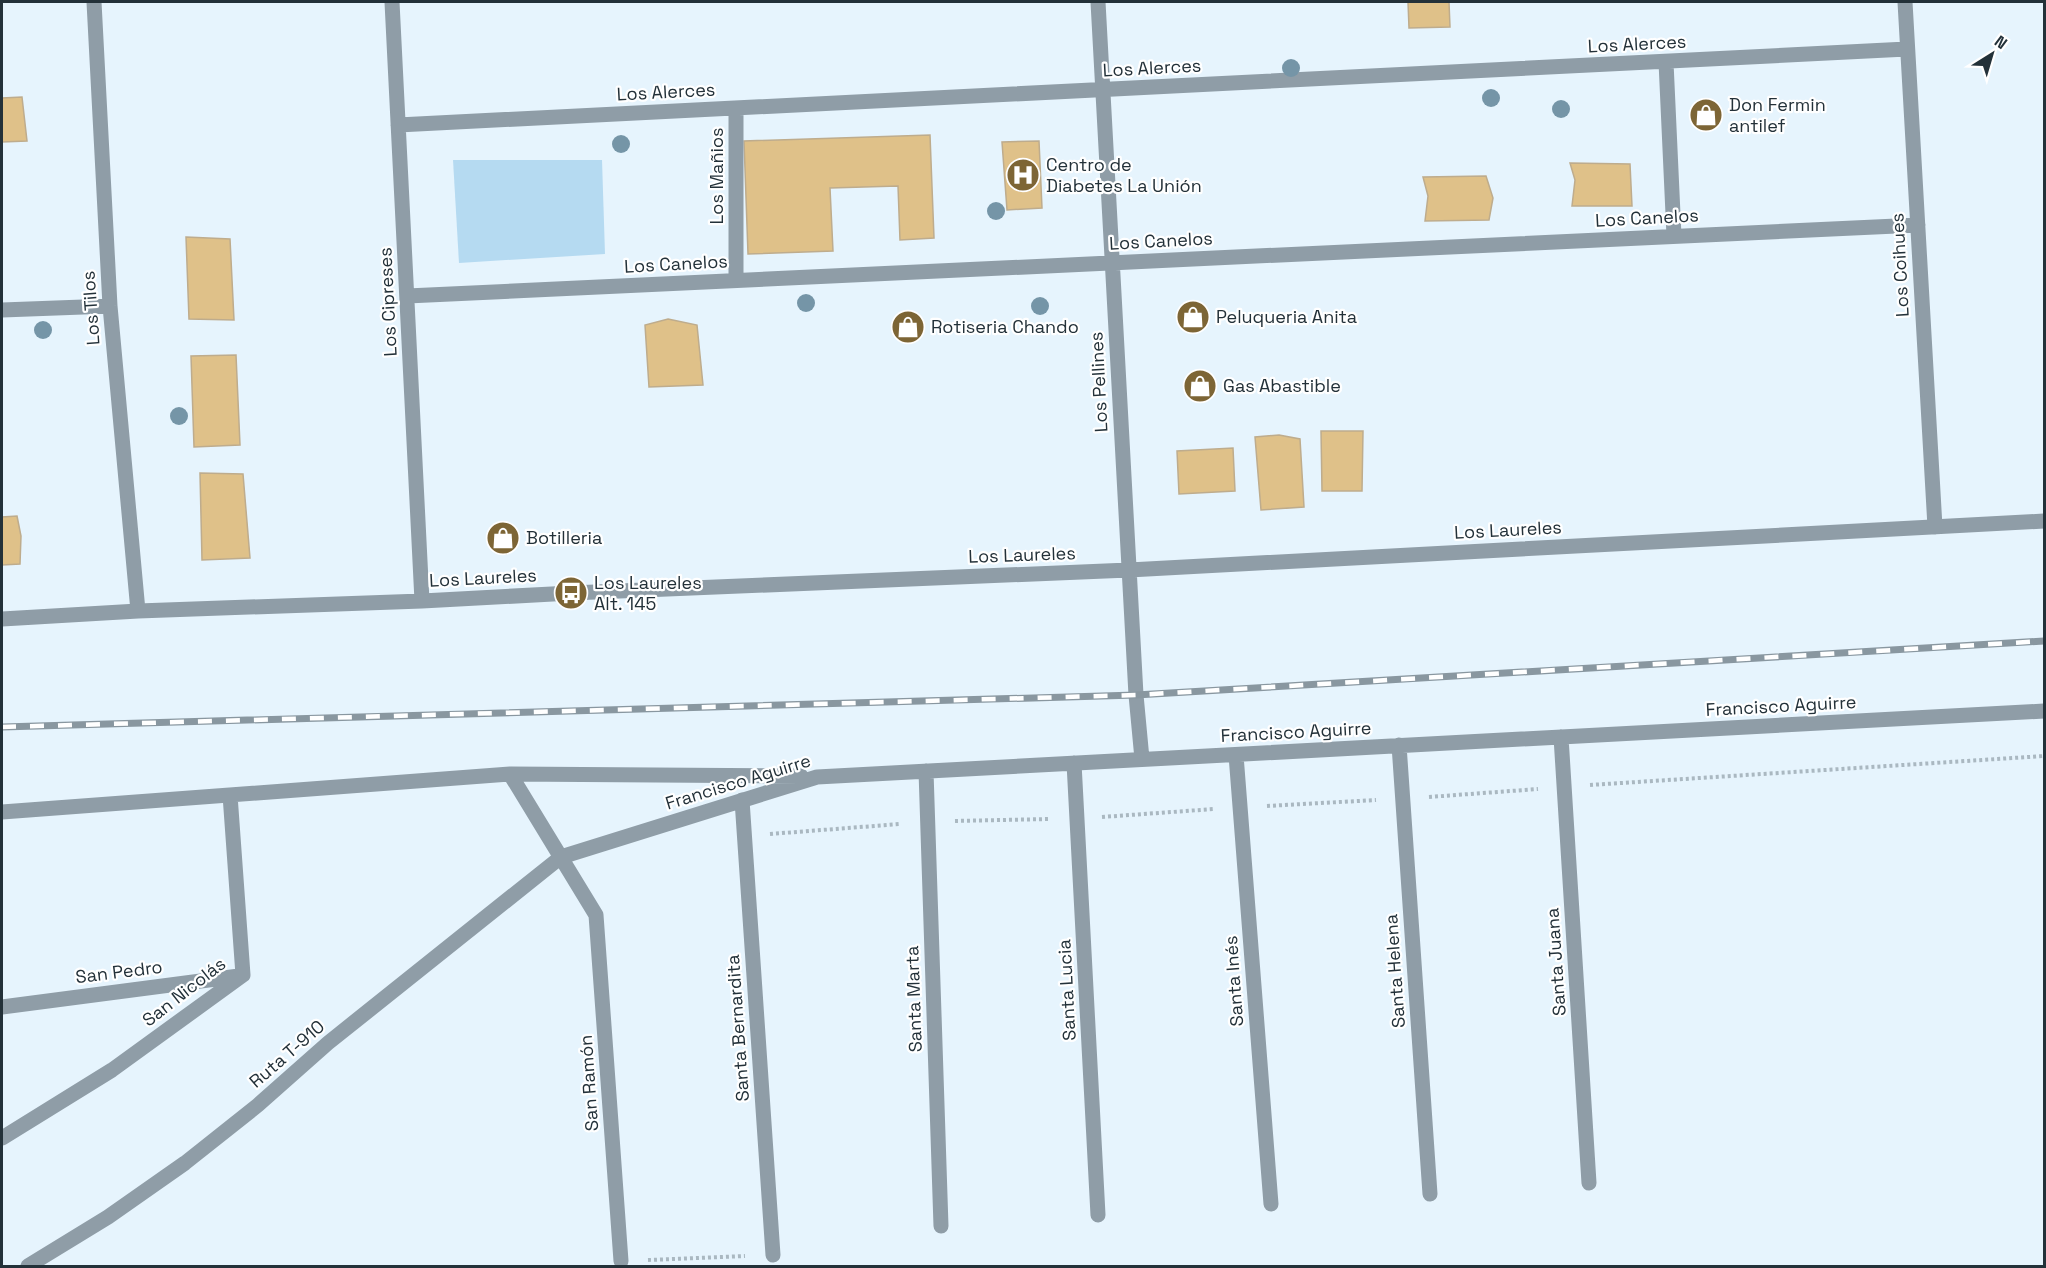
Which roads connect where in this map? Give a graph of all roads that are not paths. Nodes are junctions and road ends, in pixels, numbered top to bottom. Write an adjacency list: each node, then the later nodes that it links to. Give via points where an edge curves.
1 (94, 2): 15 (street, Los Tilos)
2 (392, 2): 9 (street, Los Cipreses)
3 (1098, 2): 7 (street, Los Pellines)
4 (1905, 2): 5 (street, Los Coihues)
5 (1907, 49): 6 (street, Los Alerces); 10 (street, Los Coihues)
6 (1666, 62): 7 (street, Los Alerces); 11 (street)
7 (1103, 90): 8 (street, Los Alerces); 12 (street, Los Pellines)
8 (736, 108): 9 (street, Los Alerces); 13 (street, Los Mañios)
9 (398, 125): 14 (street, Los Cipreses)
10 (1918, 225): 11 (street, Los Canelos); 18 (street, Los Coihues)
11 (1674, 236): 12 (street, Los Canelos)
12 (1112, 263): 13 (street, Los Canelos); 19 (street, Los Pellines)
13 (736, 280): 14 (street, Los Canelos)
14 (407, 296): 20 (street, Los Cipreses)
15 (110, 306): 16 (street); 21 (street, Los Tilos)
16 (2, 310)
17 (2044, 521): 18 (street, Los Laureles)
18 (1935, 527): 19 (street, Los Laureles)
19 (1129, 570): 20 (street, Los Laureles, via 571,592); 27 (street, Los Pellines)
20 (422, 602): 21 (street, Los Laureles)
21 (138, 612): 22 (street, Los Laureles)
22 (2, 619)
23 (2044, 711): 24 (street, Francisco Aguirre)
24 (1561, 737): 25 (street, Francisco Aguirre); 39 (street, Santa Juana)
25 (1399, 746): 26 (street, Francisco Aguirre); 40 (street, Santa Helena)
26 (1236, 754): 27 (street, Francisco Aguirre); 41 (street, Santa Inés)
27 (1142, 759): 28 (street, Francisco Aguirre)
28 (1074, 763): 29 (street, Francisco Aguirre); 42 (street, Santa Lucia)
29 (926, 771): 31 (street, Francisco Aguirre); 43 (street, Santa Marta)
30 (510, 774): 31 (street); 32 (street); 35 (street, San Ramón)
31 (817, 777): 33 (street, Francisco Aguirre)
32 (230, 795): 34 (street); 36 (street, San Nicolás)
33 (742, 800): 35 (street, Francisco Aguirre); 44 (street, Santa Bernardita)
34 (2, 812)
35 (561, 857): 45 (street, San Ramón, via 596,915); 46 (street, Ruta T-910, via 328,1042 185,1163)
36 (243, 975): 37 (street, San Pedro); 38 (street, San Nicolás, via 112,1070)
37 (2, 1007)
38 (2, 1138)
39 (1589, 1184)
40 (1430, 1194)
41 (1271, 1204)
42 (1098, 1215)
43 (941, 1226)
44 (773, 1255)
45 (621, 1262)
46 (28, 1266)

